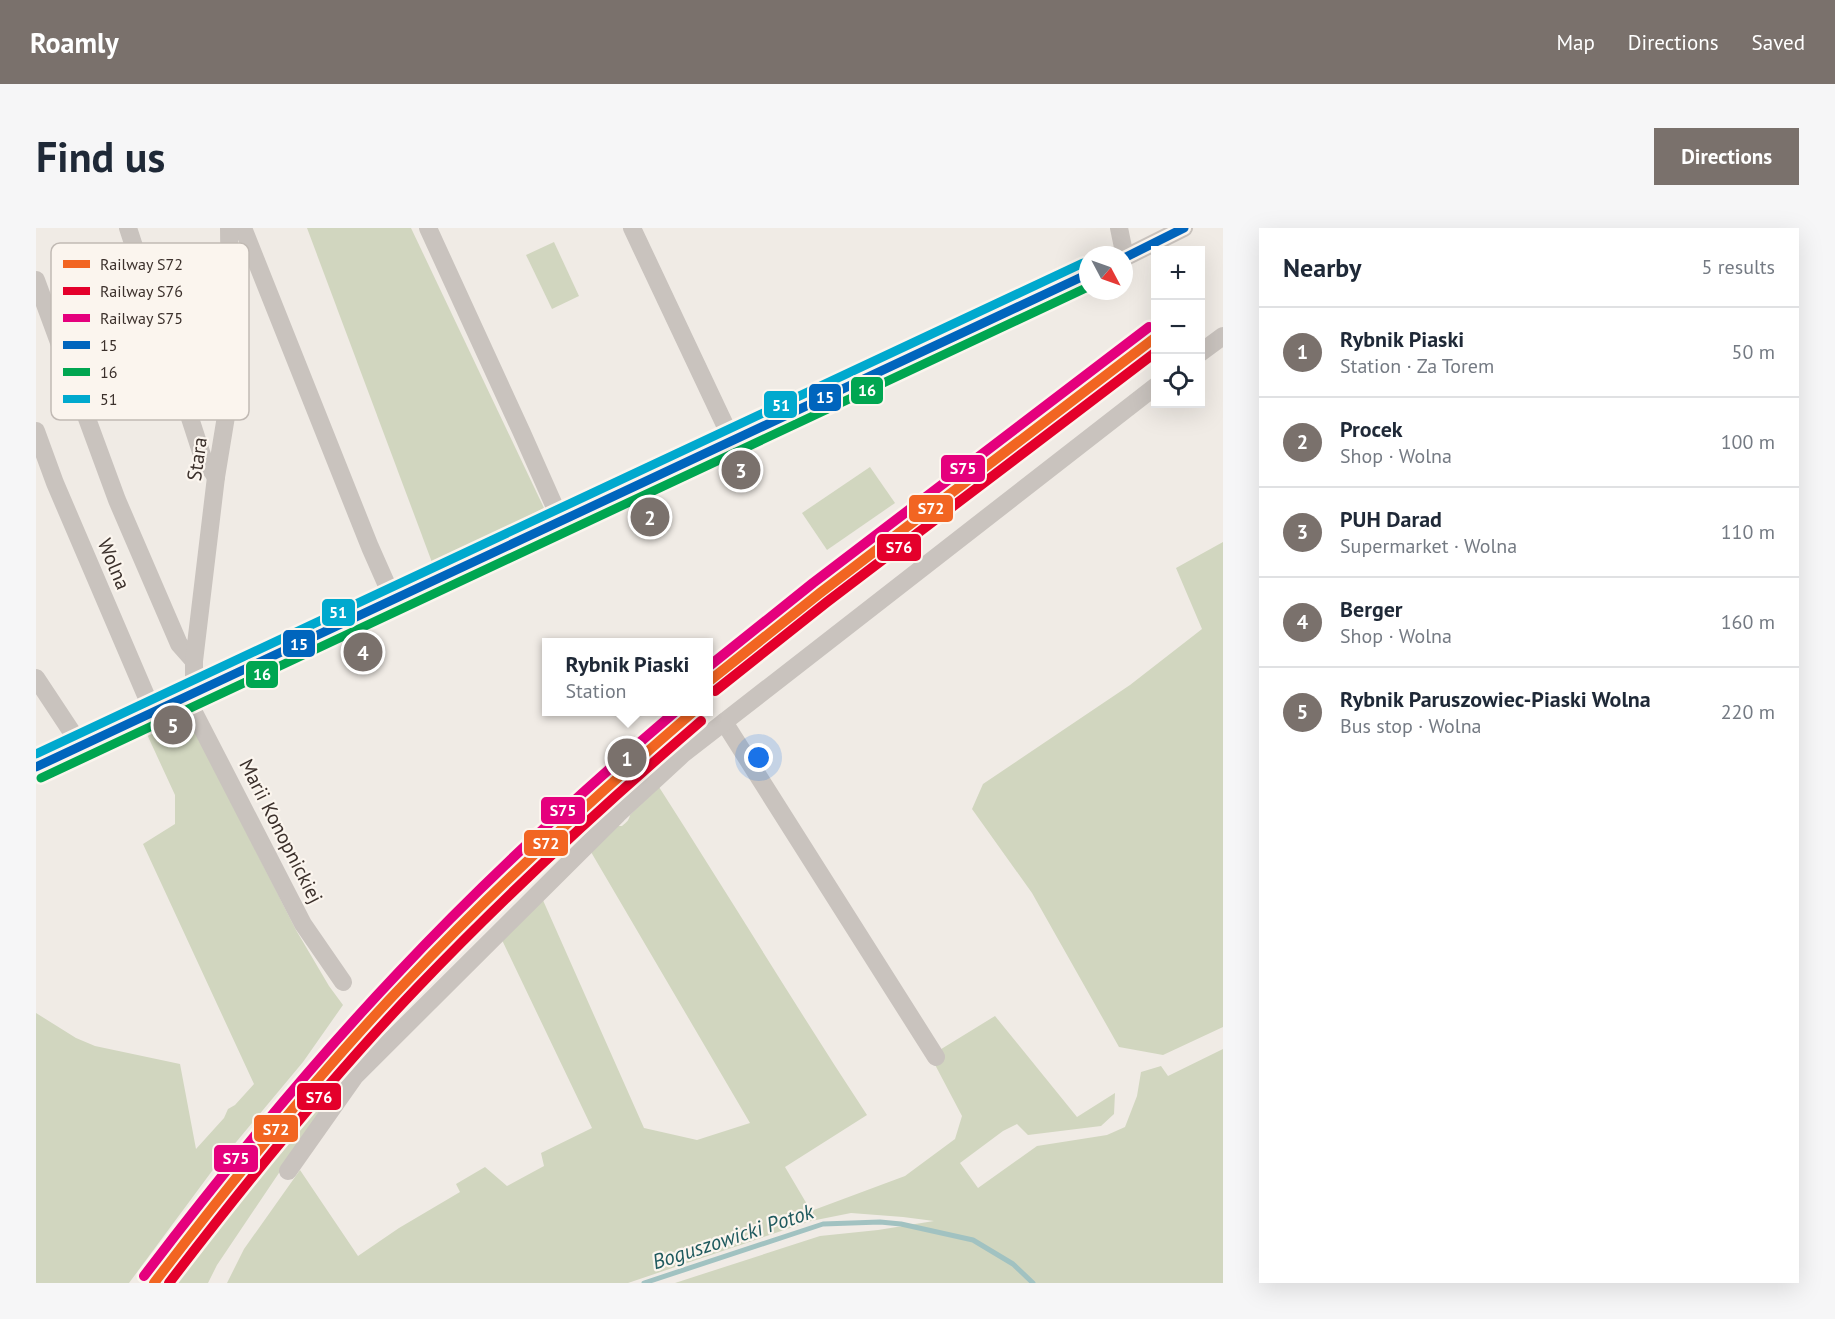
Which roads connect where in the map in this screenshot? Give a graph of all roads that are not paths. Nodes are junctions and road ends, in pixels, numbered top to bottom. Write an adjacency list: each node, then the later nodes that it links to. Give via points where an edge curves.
1 (128, 228): 8 (street)
2 (230, 228): 9 (street, Stara)
3 (243, 228): 11 (street)
4 (428, 228): 26 (street)
5 (632, 228): 24 (street)
6 (1119, 228): 12 (street)
7 (1184, 228): 13 (street)
8 (133, 243)
9 (230, 243)
10 (249, 243): 27 (street)
11 (249, 243)
12 (1122, 246)
13 (1133, 253)
14 (1079, 278): 24 (street)
15 (36, 280): 16 (street)
16 (51, 321)
17 (1223, 336): 18 (street)
18 (1205, 349)
19 (1151, 389): 32 (street)
20 (88, 420): 28 (street, via 179,644)
21 (191, 420): 25 (street, via 203,458)
22 (225, 420): 25 (street, Stara)
23 (36, 431): 31 (street, Wolna)
24 (732, 440): 26 (street)
25 (216, 477): 28 (street, Stara)
26 (561, 521): 27 (street)
27 (393, 599): 30 (street)
28 (194, 661): 30 (street, Stara)
29 (36, 678): 33 (street)
30 (191, 694): 31 (street); 35 (street, Marii Konopnickiej, via 303,924)
31 (153, 712): 33 (street)
32 (724, 722): 36 (street); 37 (street, via 618,814 378,1052 355,1076)
33 (81, 746): 34 (street)
34 (36, 767)
35 (343, 982)
36 (936, 1057)
37 (288, 1171)

